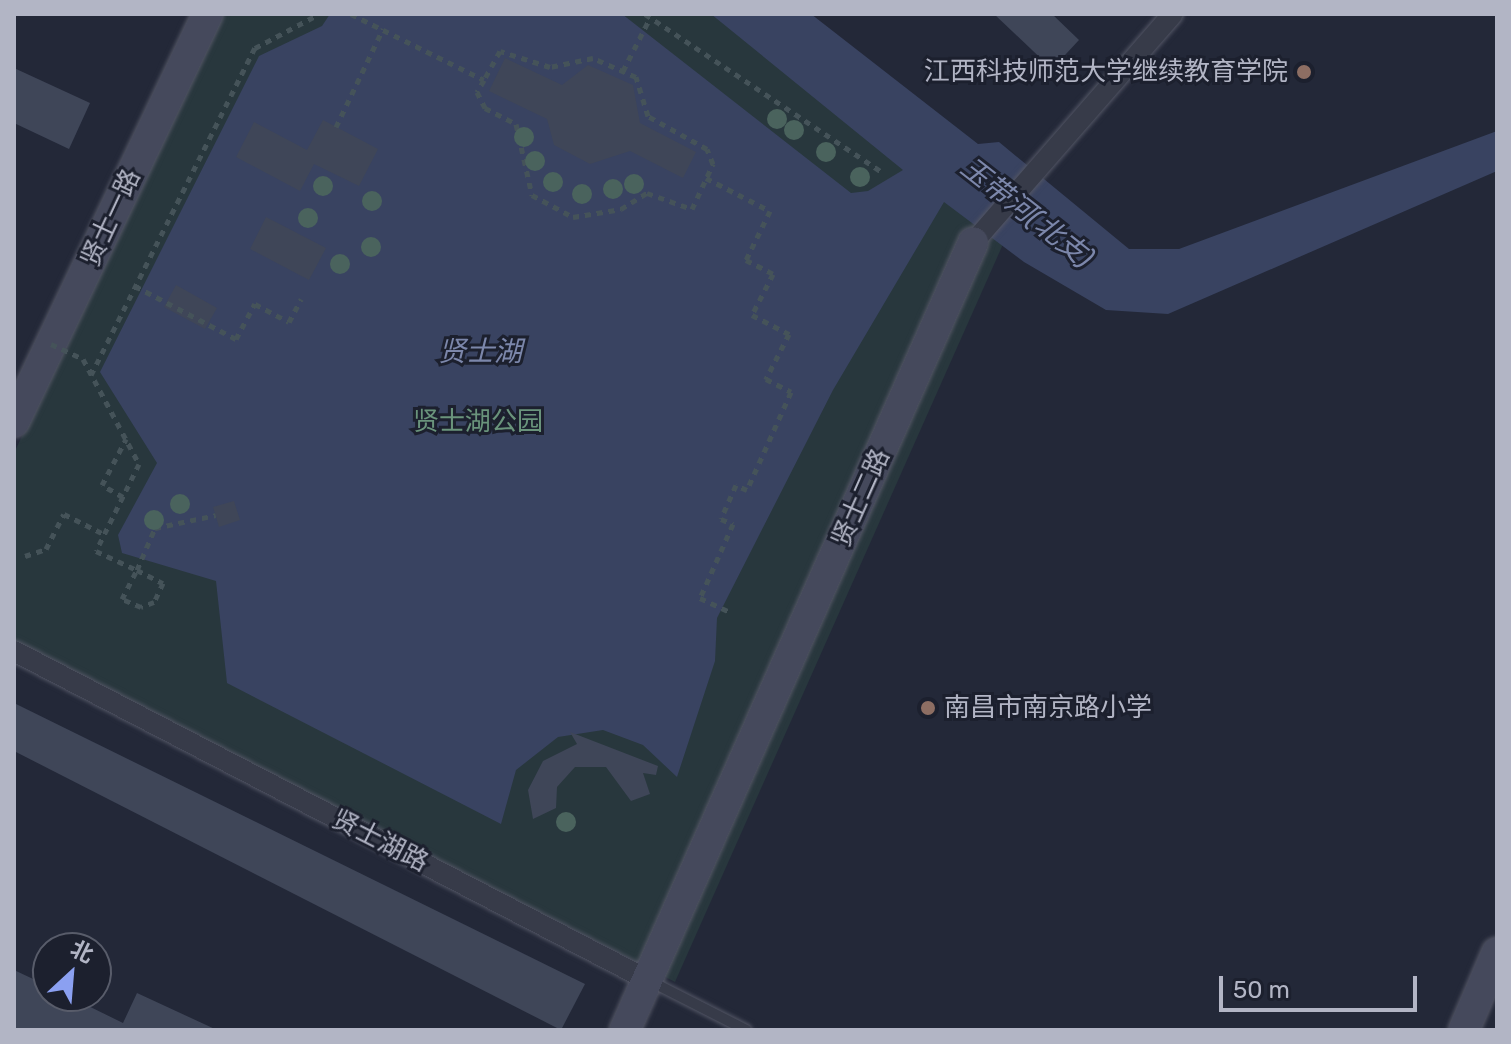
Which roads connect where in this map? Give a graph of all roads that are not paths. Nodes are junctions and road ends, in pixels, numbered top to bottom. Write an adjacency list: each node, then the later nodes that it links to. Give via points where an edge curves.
1 (208, 14): 4 (street, 贤士一路)
2 (1173, 14): 3 (street, 贤士二路)
3 (973, 243): 7 (street, 贤士二路)
4 (14, 422)
5 (14, 651): 7 (street, 贤士湖路)
6 (1497, 953): 11 (street)
7 (648, 980): 9 (street, 贤士二路); 10 (lane, 贤士湖路)
8 (1497, 983): 12 (street)
9 (625, 1030)
10 (746, 1030)
11 (1464, 1030)
12 (1477, 1030)

